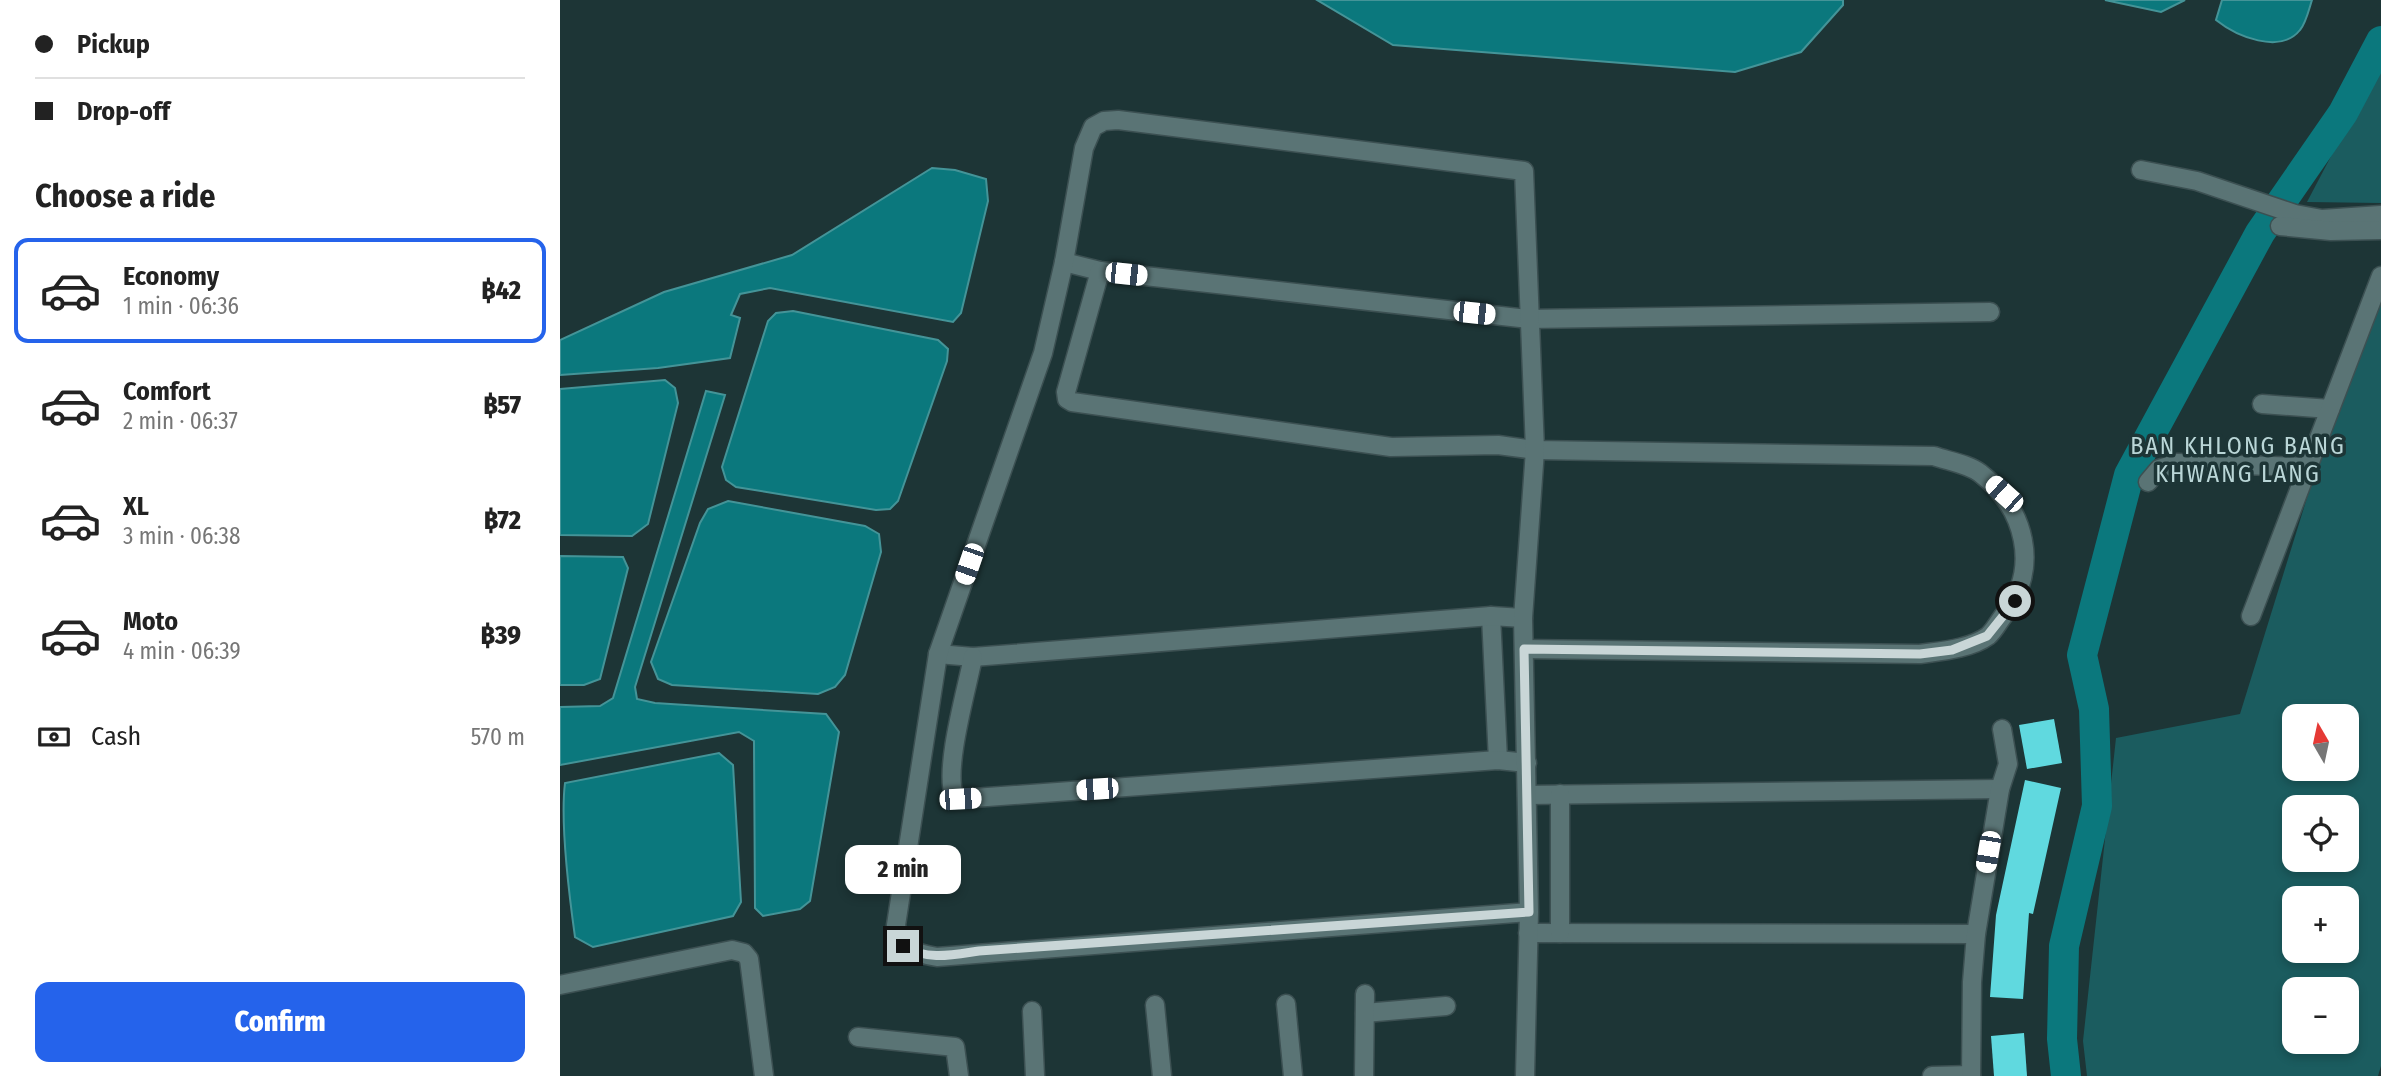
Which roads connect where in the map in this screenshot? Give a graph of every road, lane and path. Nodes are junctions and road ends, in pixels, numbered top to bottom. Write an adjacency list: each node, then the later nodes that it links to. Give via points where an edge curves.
1 (2141, 170): 2 (street, via 2197,181 2295,214 2322,219)
2 (2381, 215)
3 (2280, 226): 4 (street)
4 (2381, 230)
5 (1064, 262): 6 (street); 9 (street, via 1088,136 1104,121 1118,120 1524,171); 19 (street, via 1043,353)
6 (1100, 271): 9 (street); 12 (street, via 1066,392 1072,402 1391,447 1498,445)
7 (2381, 276): 11 (street)
8 (1990, 313): 9 (street)
9 (1528, 319): 12 (street)
10 (2262, 404): 11 (street)
11 (2330, 409): 13 (street)
12 (1535, 450): 17 (street); 18 (street, via 1934,456 1977,470 2004,494 2022,528 2026,565 2015,601 1987,636 1952,650 1920,654)
13 (2307, 467): 14 (street, via 2177,463 2158,469); 16 (street)
14 (2148, 482)
15 (1491, 616): 17 (street); 20 (street); 22 (street)
16 (2251, 616)
17 (1523, 618): 18 (street)
18 (1524, 649): 23 (street)
19 (938, 654): 20 (street); 27 (street, via 896,925 903,946 915,953 936,957)
20 (973, 657): 22 (street, via 953,760 951,786 960,799)
21 (2002, 729): 24 (street, via 2008,764)
22 (1498, 760): 23 (street)
23 (1527, 764): 26 (street)
24 (2000, 789): 25 (street); 30 (street)
25 (1560, 794): 26 (street); 29 (street)
26 (1527, 795): 27 (street)
27 (1529, 912): 28 (street)
28 (1528, 933): 29 (street); 45 (street)
29 (1560, 933): 30 (street)
30 (1976, 934): 47 (street)
31 (560, 985): 39 (street, via 732,950 744,953 749,959)
32 (1365, 994): 37 (street)
33 (1286, 1004): 43 (street)
34 (1154, 1005): 42 (street)
35 (1446, 1006): 37 (street)
36 (1032, 1011): 41 (street)
37 (1365, 1013): 44 (street)
38 (859, 1037): 40 (street, via 955,1047)
39 (764, 1076)
40 (959, 1076)
41 (1035, 1076)
42 (1161, 1076)
43 (1293, 1076)
44 (1364, 1076)
45 (1525, 1076)
46 (1932, 1076): 47 (street)
47 (1971, 1076)

